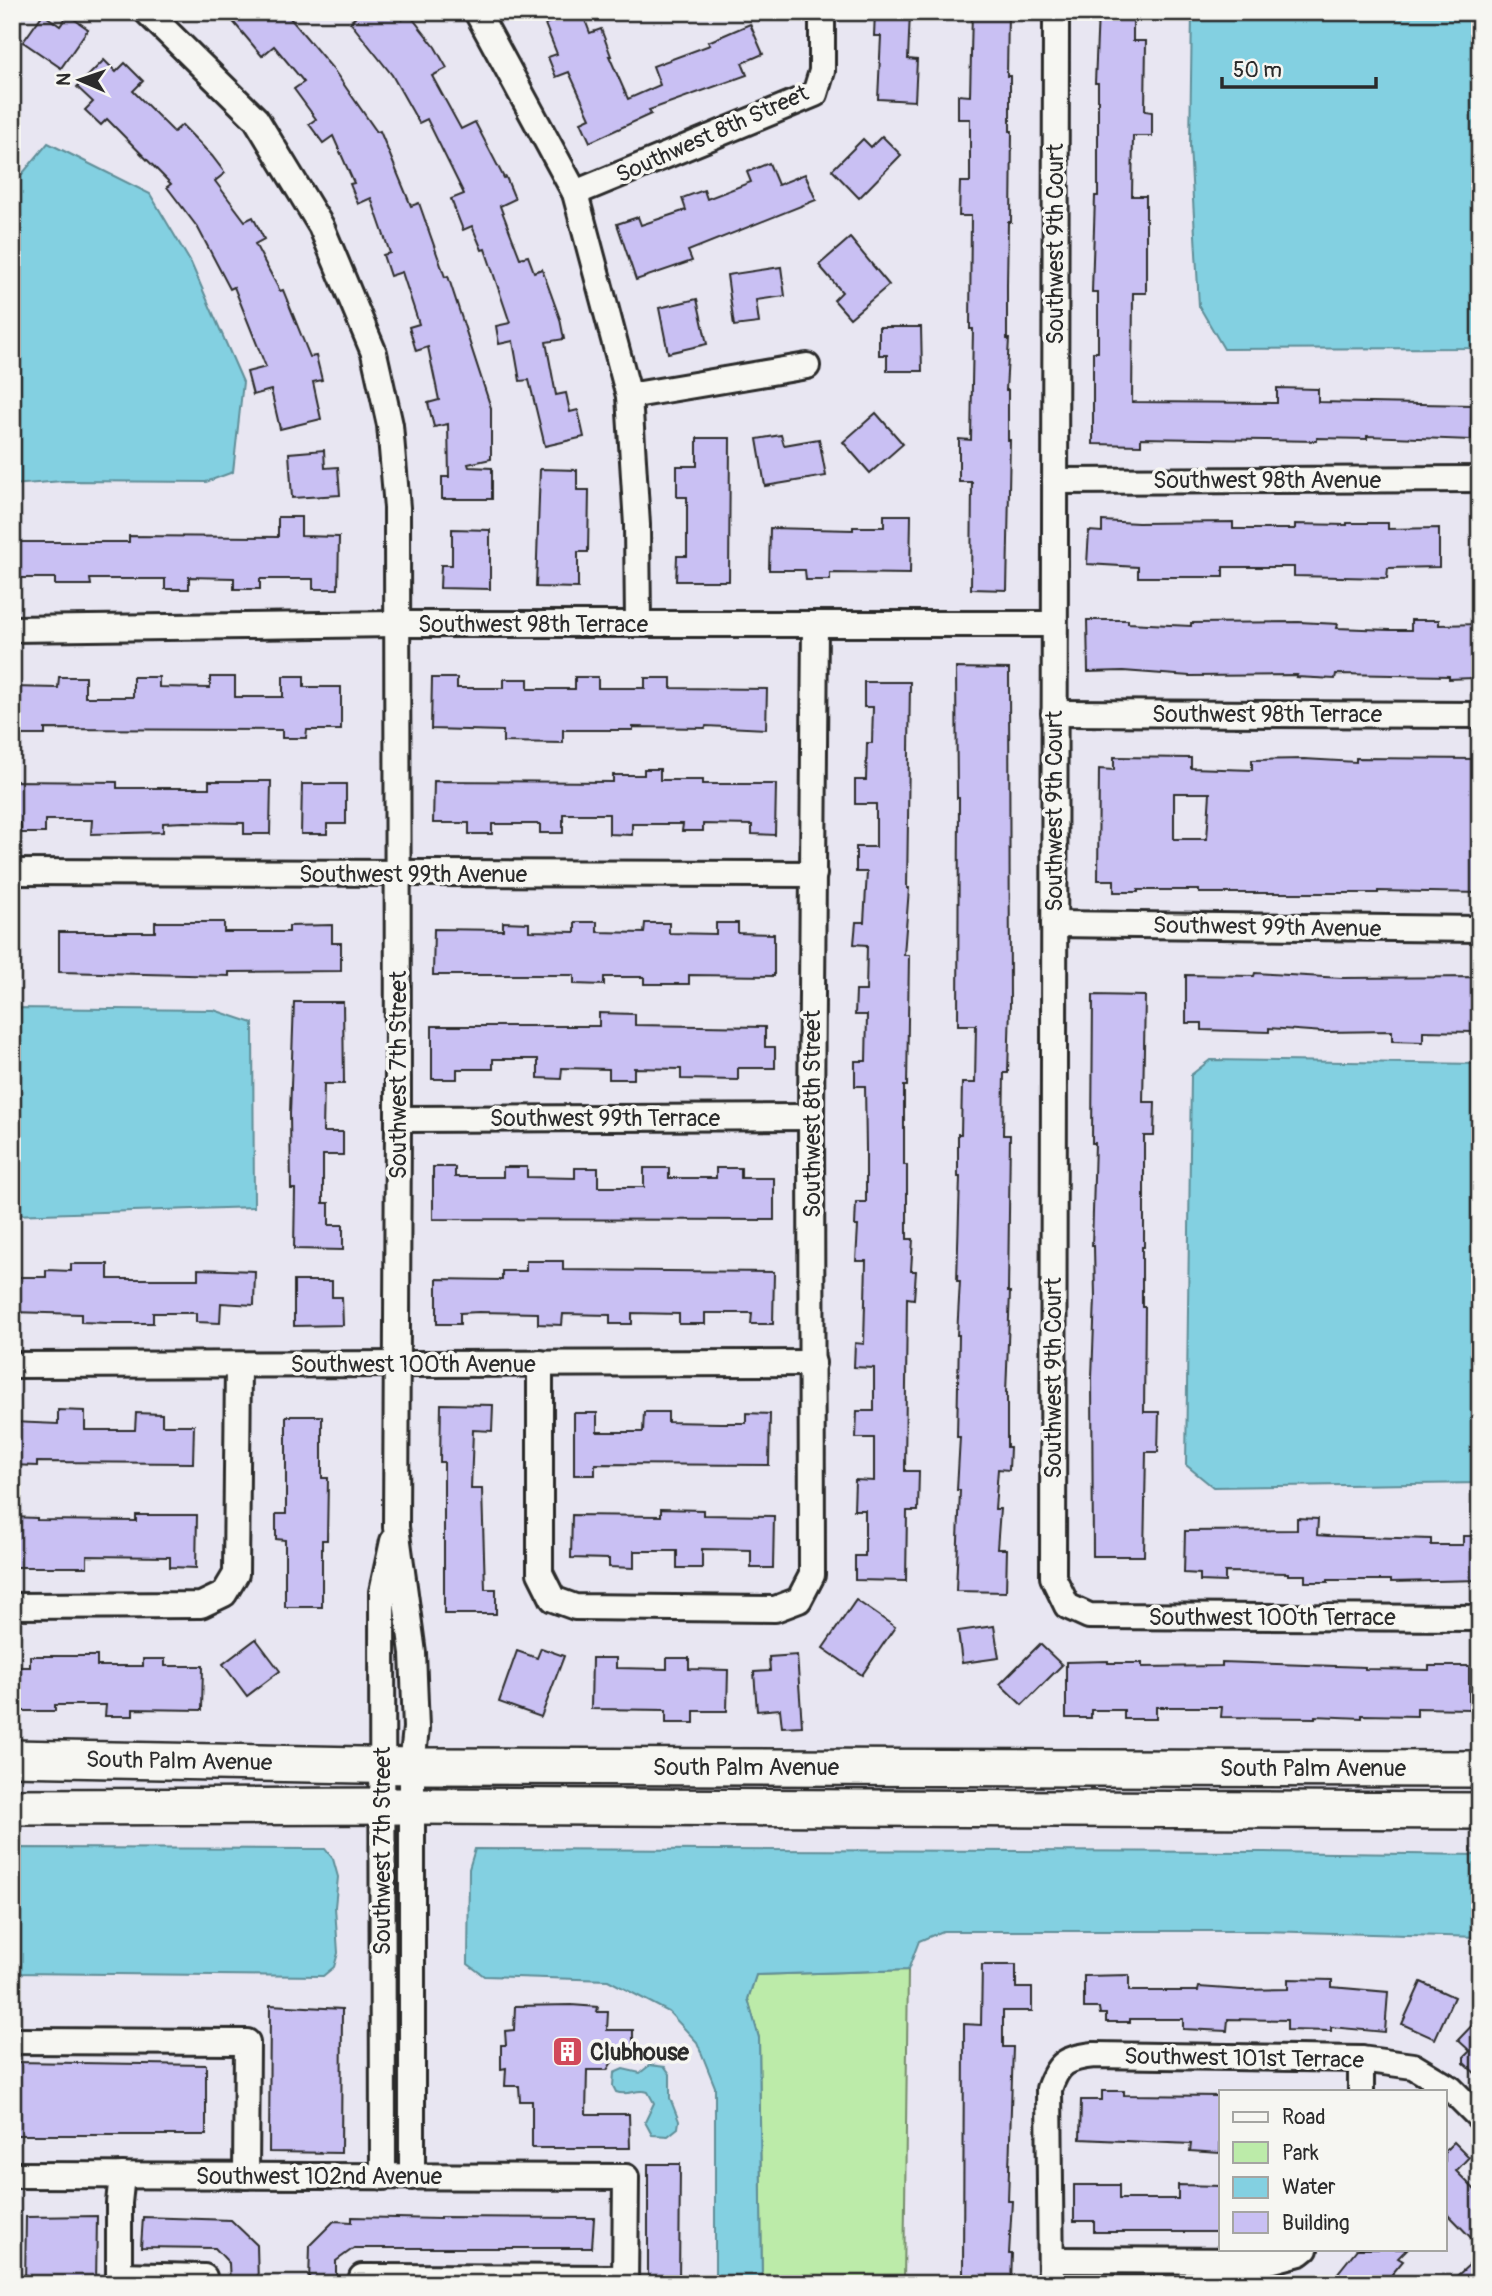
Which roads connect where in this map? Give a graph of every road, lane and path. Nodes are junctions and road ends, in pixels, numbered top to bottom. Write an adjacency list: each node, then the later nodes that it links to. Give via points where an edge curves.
1 (147, 12): 11 (street, Southwest 7th Street, via 256,119 321,226 374,354 390,425 397,508)
2 (822, 12): 5 (street, Southwest 8th Street, via 822,71 815,94)
3 (1056, 12): 9 (street, Southwest 9th Court)
4 (478, 13): 5 (street)
5 (575, 193): 7 (street)
6 (807, 366): 7 (street)
7 (629, 396): 10 (street)
8 (1480, 479): 9 (street, Southwest 98th Avenue)
9 (1055, 481): 12 (street, Southwest 9th Court)
10 (638, 623): 11 (street, Southwest 98th Terrace); 13 (street, Southwest 98th Terrace)
11 (396, 624): 14 (street, Southwest 98th Terrace); 18 (street, Southwest 7th Street)
12 (1053, 624): 13 (street, Southwest 98th Terrace); 15 (street, Southwest 9th Court)
13 (814, 625): 19 (street, Southwest 8th Street)
14 (12, 629)
15 (1054, 713): 16 (street, Southwest 98th Terrace); 20 (street, Southwest 9th Court)
16 (1480, 715)
17 (12, 872): 18 (street, Southwest 99th Avenue)
18 (397, 874): 19 (street, Southwest 99th Avenue); 23 (street, Southwest 7th Street)
19 (814, 874): 22 (street, Southwest 8th Street)
20 (1054, 924): 21 (street, Southwest 99th Avenue); 31 (street, Southwest 9th Court, via 1053,1577)
21 (1480, 929)
22 (811, 1117): 23 (street, Southwest 99th Terrace); 25 (street, Southwest 8th Street)
23 (398, 1119): 26 (street, Southwest 7th Street)
24 (540, 1363): 25 (street, Southwest 100th Avenue); 25 (street, Southwest 8th Street, via 540,1573 552,1599 575,1607 775,1609 799,1600 812,1575); 26 (street, Southwest 100th Avenue)
25 (813, 1363)
26 (396, 1364): 27 (street, Southwest 100th Avenue); 29 (street, Southwest 7th Street)
27 (238, 1365): 28 (street, Southwest 100th Avenue); 30 (street, via 236,1574 224,1594 201,1605)
28 (12, 1366)
29 (396, 1527): 34 (street, Southwest 7th Street, via 382,1592); 34 (street, Southwest 7th Street, via 413,1653 416,1727)
30 (12, 1606)
31 (1067, 1606): 32 (street, Southwest 100th Terrace, via 1089,1616)
32 (1480, 1618)
33 (12, 1758): 34 (main road, South Palm Avenue)
34 (397, 1766): 35 (main road, South Palm Avenue); 36 (street, Southwest 7th Street)
35 (1480, 1769)
36 (397, 1806): 37 (main road, South Palm Avenue); 38 (main road, South Palm Avenue); 39 (street, Southwest 7th Street); 40 (street, Southwest 7th Street)
37 (12, 1807)
38 (1480, 1811)
39 (412, 2011): 40 (street); 45 (street, Southwest 7th Street)
40 (383, 2012): 44 (street, Southwest 7th Street)
41 (12, 2041): 49 (street, via 247,2042)
42 (1361, 2059): 43 (street); 46 (street, Southwest 101st Terrace, via 1413,2066 1451,2089); 53 (street, Southwest 101st Terrace, via 1094,2055 1075,2057 1056,2069 1049,2089)
43 (1361, 2090)
44 (384, 2111): 45 (street); 50 (street, Southwest 7th Street)
45 (412, 2111): 51 (street, Southwest 7th Street)
46 (1480, 2118)
47 (12, 2175): 48 (street, Southwest 102nd Avenue)
48 (122, 2175): 49 (street, Southwest 102nd Avenue); 54 (street)
49 (246, 2176): 50 (street, Southwest 102nd Avenue)
50 (383, 2177): 51 (street, Southwest 102nd Avenue)
51 (412, 2177): 57 (street, Southwest 102nd Avenue, via 626,2177)
52 (1304, 2250): 53 (street, via 1270,2261)
53 (1051, 2272)
54 (119, 2279): 55 (street)
55 (204, 2280)
56 (362, 2281): 57 (street)
57 (625, 2281)

